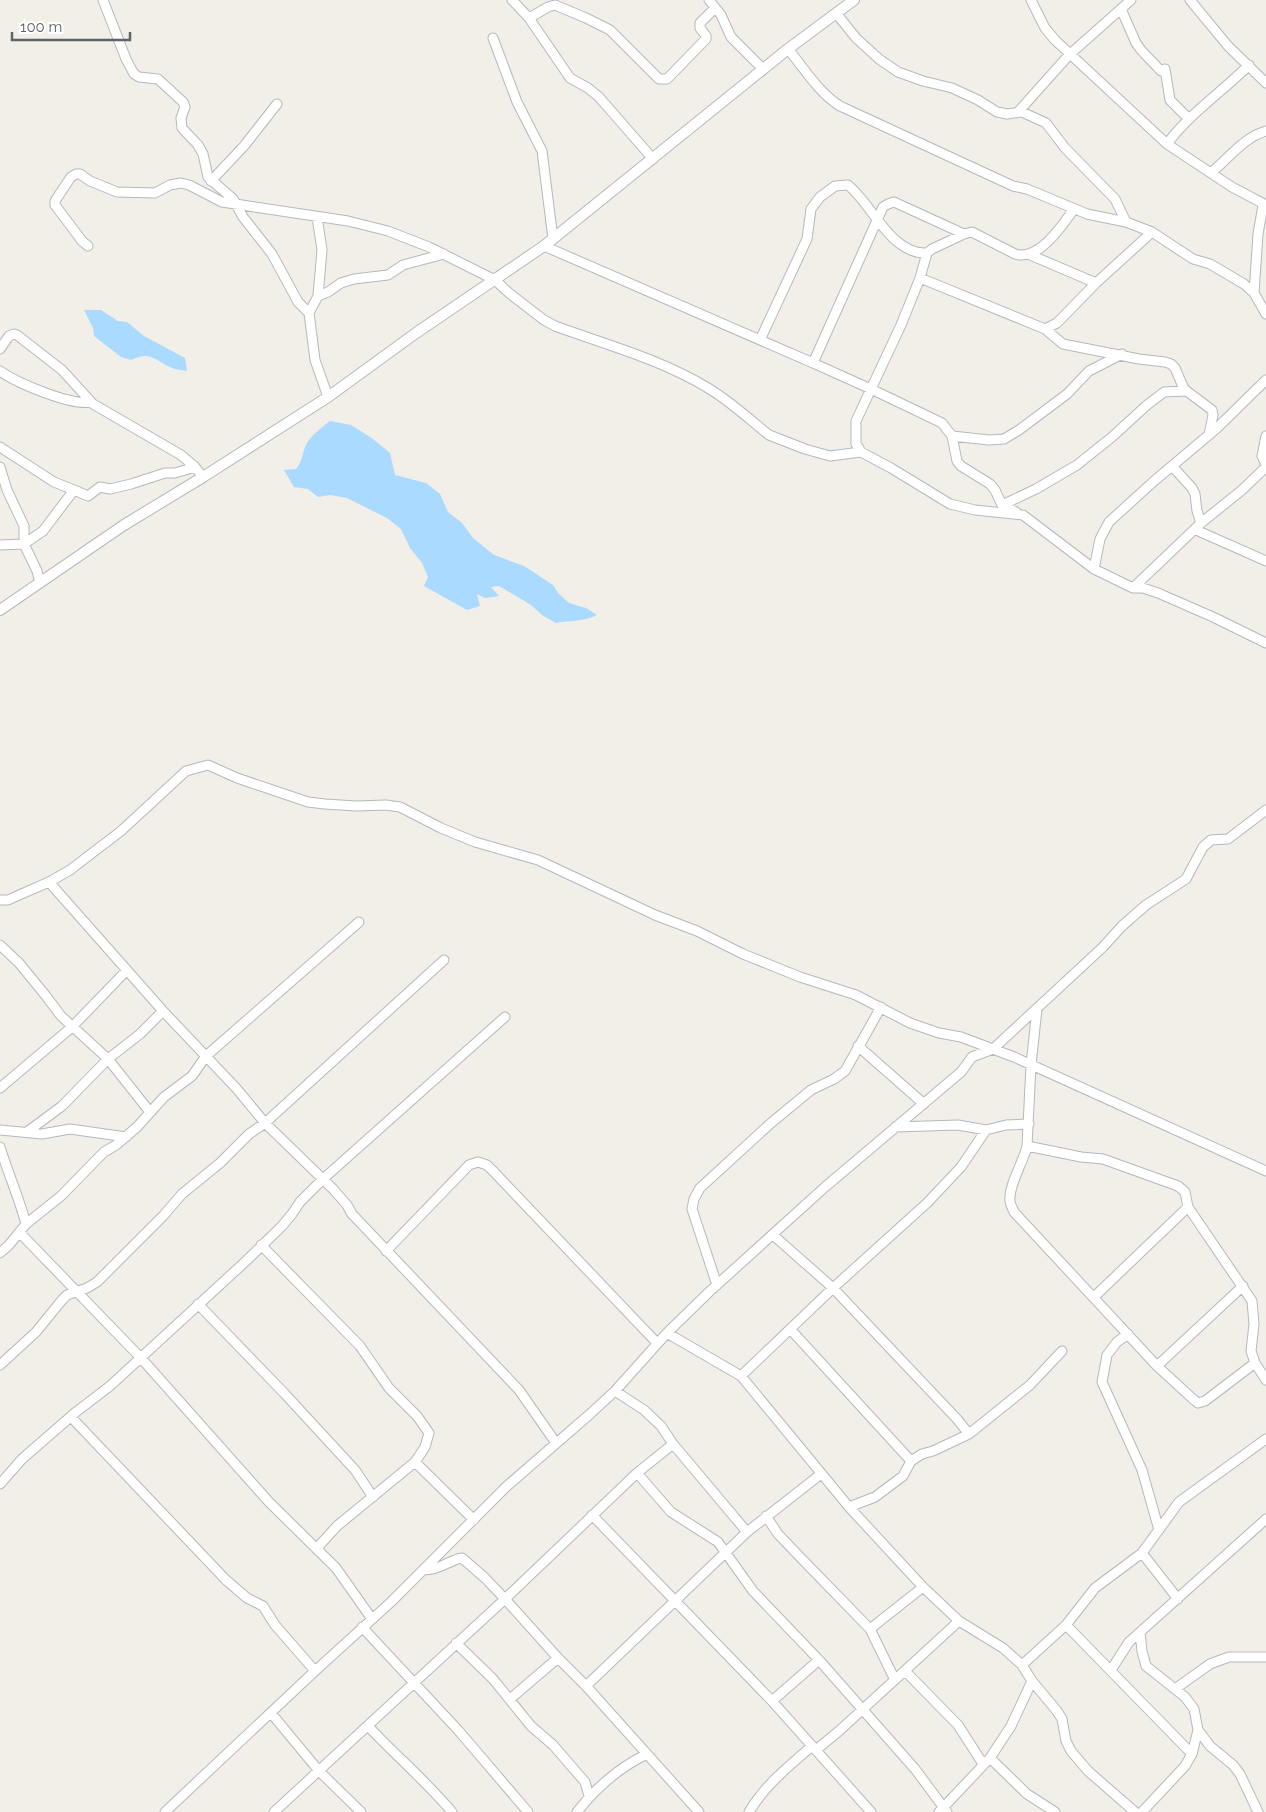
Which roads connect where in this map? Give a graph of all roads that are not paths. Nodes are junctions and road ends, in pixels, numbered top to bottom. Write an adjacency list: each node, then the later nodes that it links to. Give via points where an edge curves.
1 (103, 0): 25 (street, via 134,74 158,79 184,105 182,128 198,145)
2 (512, 0): 11 (street)
3 (709, 0): 8 (street)
4 (854, 0): 10 (street)
5 (1131, 0): 9 (street)
6 (1190, 0): 15 (street, via 1228,46)
7 (1031, 1): 14 (street, via 1046,28)
8 (715, 8): 11 (street, via 700,25 706,39 663,80 610,30 572,11 555,5); 16 (street, via 731,37)
9 (1121, 10): 14 (street); 20 (street, via 1136,44 1163,70 1173,105)
10 (836, 13): 13 (street); 19 (street, via 856,38 898,72 952,88 996,112)
11 (529, 18): 23 (street, via 570,78 599,97)
12 (493, 38): 34 (street, via 516,102 542,151)
13 (788, 48): 16 (street); 28 (street, via 817,86 840,106 972,168)
14 (1069, 55): 19 (street); 22 (street)
15 (1249, 65): 17 (street); 20 (street)
16 (763, 69): 23 (street)
17 (1266, 83)
18 (277, 104): 25 (street, via 244,146)
19 (1018, 112): 31 (street, via 1052,128 1065,148 1115,199)
20 (1188, 118): 22 (street)
21 (1266, 131): 24 (street, via 1248,139)
22 (1167, 144): 24 (street)
23 (653, 159): 34 (street)
24 (1212, 172): 27 (street)
25 (211, 180): 26 (street)
26 (235, 203): 29 (street); 35 (street, via 217,200 180,183 155,193 117,192 76,174 55,205); 45 (street, via 272,254 298,302)
27 (1265, 205): 43 (street, via 1258,234)
28 (1074, 209): 31 (street); 39 (street, via 1059,231)
29 (317, 217): 37 (street, via 388,231); 44 (street, via 322,250)
30 (877, 220): 33 (street, via 883,207 894,202); 38 (street, via 907,248); 48 (street, via 858,192 848,184 835,186 820,197 811,209 807,239); 51 (street)
31 (1126, 222): 32 (street)
32 (1152, 232): 42 (street); 43 (street, via 1194,259 1234,277)
33 (964, 234): 38 (street); 39 (street, via 972,232 1015,254)
34 (553, 239): 36 (street)
35 (88, 246)
36 (544, 246): 41 (street); 48 (street)
37 (444, 254): 41 (street); 44 (street, via 404,265 388,275 341,283)
38 (927, 254): 40 (street)
39 (1028, 254): 42 (street)
40 (920, 278): 47 (street); 54 (street)
41 (495, 280): 57 (street); 63 (street, via 544,320 633,352 693,380 779,440 830,456)
42 (1096, 283): 47 (street, via 1057,323)
43 (1254, 293): 46 (street)
44 (318, 296): 45 (street)
45 (309, 313): 57 (street, via 315,360)
46 (1266, 314)
47 (1046, 329): 50 (street, via 1063,344)
48 (760, 340): 51 (street)
49 (0, 349): 58 (street, via 9,336 17,335 62,370)
50 (1122, 354): 55 (street, via 1171,364); 60 (street, via 1089,371 1067,394 1004,439)
51 (813, 363): 54 (street)
52 (0, 371): 58 (street, via 12,380 76,403)
53 (1266, 380): 56 (street)
54 (870, 389): 60 (street, via 930,417 942,424); 63 (street, via 856,421 856,444)
55 (1186, 391): 59 (street, via 1212,410); 70 (street, via 1164,392 1078,464)
56 (1262, 391): 59 (street)
57 (328, 398): 68 (street)
58 (91, 402): 67 (street, via 181,455)
59 (1209, 435): 64 (street)
60 (952, 436): 70 (street, via 957,461 990,484)
61 (1266, 436): 65 (street, via 1262,456)
62 (0, 447): 69 (street, via 54,482)
63 (861, 452): 71 (street, via 950,504)
64 (1172, 466): 72 (street, via 1195,494); 76 (street, via 1109,522 1100,540)
65 (1266, 466): 72 (street)
66 (0, 467): 73 (street, via 24,526)
67 (195, 467): 68 (street); 69 (street, via 110,489 100,487 86,496)
68 (203, 477): 77 (street, via 124,525)
69 (74, 490): 73 (street, via 48,527)
70 (1002, 505): 71 (street)
71 (1023, 515): 76 (street)
72 (1198, 526): 75 (street); 78 (street)
73 (24, 544): 74 (street); 77 (street)
74 (0, 545)
75 (1266, 561)
76 (1094, 569): 78 (street)
77 (40, 584): 79 (street)
78 (1133, 588): 80 (street, via 1158,593)
79 (0, 610)
80 (1266, 643)
81 (1266, 810): 89 (street, via 1228,839 1211,840 1186,879 1146,905)
82 (49, 882): 83 (street, via 8,900); 87 (street); 88 (street, via 121,832 186,771 208,765 308,802 400,807 475,842 538,860 743,954 856,995)
83 (0, 900)
84 (359, 922): 95 (street)
85 (0, 945): 92 (street)
86 (444, 960): 101 (street)
87 (127, 970): 90 (street); 92 (street)
88 (880, 1007): 93 (street); 94 (street, via 910,1023)
89 (1037, 1009): 94 (street); 97 (street)
90 (163, 1011): 95 (street); 96 (street)
91 (505, 1017): 111 (street)
92 (72, 1026): 96 (street); 98 (street)
93 (858, 1046): 99 (street); 119 (street, via 844,1071 811,1090 700,1188 692,1209)
94 (993, 1049): 97 (street); 99 (street, via 972,1057 961,1072)
95 (206, 1056): 100 (street, via 192,1076 168,1092); 101 (street)
96 (108, 1059): 100 (street); 106 (street, via 62,1106)
97 (1031, 1065): 102 (street); 110 (street)
98 (0, 1088)
99 (924, 1104): 103 (street)
100 (150, 1112): 107 (street)
101 (265, 1123): 111 (street); 122 (street, via 182,1194 96,1282)
102 (1028, 1124): 105 (street); 108 (street)
103 (895, 1127): 105 (street, via 958,1125); 115 (street)
104 (0, 1130): 106 (street)
105 (986, 1130): 121 (street, via 961,1167 927,1203)
106 (27, 1132): 107 (street, via 42,1134 70,1129)
107 (126, 1137): 113 (street, via 104,1152 61,1196)
108 (1028, 1146): 112 (street, via 1103,1159 1178,1186 1186,1192); 123 (street, via 1010,1200 1014,1212)
109 (0, 1147): 113 (street)
110 (1266, 1171)
111 (323, 1179): 116 (street); 117 (street)
112 (1188, 1208): 120 (street); 123 (street)
113 (26, 1224): 114 (street)
114 (20, 1233): 118 (street); 122 (street)
115 (773, 1235): 119 (street); 121 (street)
116 (261, 1245): 124 (street); 143 (street, via 360,1346 389,1388 418,1416 429,1433 426,1447)
117 (386, 1251): 128 (street, via 469,1165 478,1162 487,1165); 140 (street, via 519,1390)
118 (0, 1253)
119 (717, 1284): 126 (street)
120 (1243, 1286): 131 (street, via 1252,1301 1251,1351); 133 (street)
121 (833, 1288): 125 (street); 138 (street, via 958,1418)
122 (76, 1291): 130 (street); 132 (street, via 62,1300 36,1332)
123 (1094, 1297): 127 (street)
124 (198, 1304): 130 (street); 147 (street, via 355,1470)
125 (791, 1330): 134 (street); 142 (street)
126 (667, 1333): 128 (street); 134 (street)
127 (1128, 1334): 133 (street); 153 (street, via 1106,1355 1102,1382 1142,1470)
128 (657, 1343): 136 (street)
129 (1062, 1351): 138 (street, via 1030,1385)
130 (141, 1358): 137 (street); 155 (street, via 269,1502)
131 (1255, 1363): 133 (street, via 1204,1401 1198,1402); 135 (street)
132 (0, 1365)
133 (1157, 1366)
134 (741, 1376): 145 (street)
135 (1266, 1380)
136 (615, 1391): 140 (street); 141 (street, via 644,1410 661,1426)
137 (71, 1417): 146 (street, via 22,1459); 174 (street, via 216,1570 247,1598 263,1606 275,1625)
138 (969, 1434): 142 (street)
139 (1266, 1439): 153 (street, via 1179,1502)
140 (556, 1443): 152 (street)
141 (673, 1444): 144 (street); 154 (street)
142 (911, 1461): 148 (street, via 902,1476 875,1497)
143 (415, 1462): 147 (street); 152 (street)
144 (637, 1474): 149 (street); 157 (street, via 671,1512 709,1535)
145 (821, 1474): 148 (street); 150 (street)
146 (0, 1484)
147 (373, 1498): 155 (street, via 337,1526)
148 (848, 1507): 159 (street)
149 (592, 1515): 160 (street); 162 (street)
150 (766, 1516): 154 (street); 167 (street, via 778,1534)
151 (1266, 1519): 161 (street)
152 (474, 1520): 158 (street)
153 (1158, 1530): 156 (street)
154 (747, 1532): 157 (street)
155 (316, 1548): 163 (street, via 336,1568)
156 (1142, 1553): 161 (street); 165 (street, via 1094,1588)
157 (725, 1554): 162 (street); 172 (street, via 753,1591)
158 (424, 1570): 160 (street, via 441,1568 462,1558); 163 (street)
159 (923, 1587): 164 (street); 167 (street)
160 (505, 1599): 169 (street); 171 (street)
161 (1178, 1599): 168 (street)
162 (675, 1601): 180 (street); 183 (street)
163 (372, 1619): 166 (street)
164 (959, 1621): 173 (street, via 1003,1648); 176 (street)
165 (1066, 1624): 173 (street); 175 (street)
166 (362, 1627): 174 (street); 179 (street)
167 (870, 1629): 177 (street)
168 (1140, 1633): 175 (street, via 1129,1642); 181 (street, via 1146,1666)
169 (456, 1643): 179 (street); 182 (street)
170 (1266, 1657): 181 (street, via 1229,1657 1210,1664)
171 (558, 1658): 180 (street); 182 (street)
172 (818, 1660): 183 (street); 184 (street)
173 (1022, 1665): 178 (street)
174 (315, 1670): 185 (street)
175 (1111, 1670): 190 (street)
176 (905, 1671): 177 (street); 191 (street, via 958,1725)
177 (895, 1680): 184 (street)
178 (1032, 1681): 191 (street, via 1011,1726); 205 (street, via 1062,1719 1071,1751)
179 (413, 1683): 186 (street); 199 (street)
180 (586, 1686): 189 (street)
181 (1176, 1689): 187 (street, via 1194,1709)
182 (510, 1699): 193 (street, via 531,1726 553,1745 585,1782)
183 (772, 1701): 188 (street)
184 (861, 1710): 188 (street); 194 (street, via 915,1769)
185 (271, 1714): 192 (street); 195 (street)
186 (368, 1726): 192 (street); 198 (street)
187 (1198, 1730): 190 (street); 207 (street, via 1240,1774)
188 (814, 1748): 202 (street, via 768,1786); 203 (street)
189 (648, 1754): 193 (street, via 633,1761); 201 (street)
190 (1192, 1754): 206 (street, via 1174,1779)
191 (987, 1761): 194 (street); 204 (street)
192 (319, 1771): 196 (street); 197 (street)
193 (589, 1796): 200 (street)
194 (943, 1810)
195 (165, 1812)
196 (274, 1812)
197 (361, 1812)
198 (452, 1812)
199 (528, 1812)
200 (577, 1812)
201 (699, 1812)
202 (749, 1812)
203 (871, 1812)
204 (1055, 1812)
205 (1135, 1812)
206 (1142, 1812)
207 (1258, 1812)

